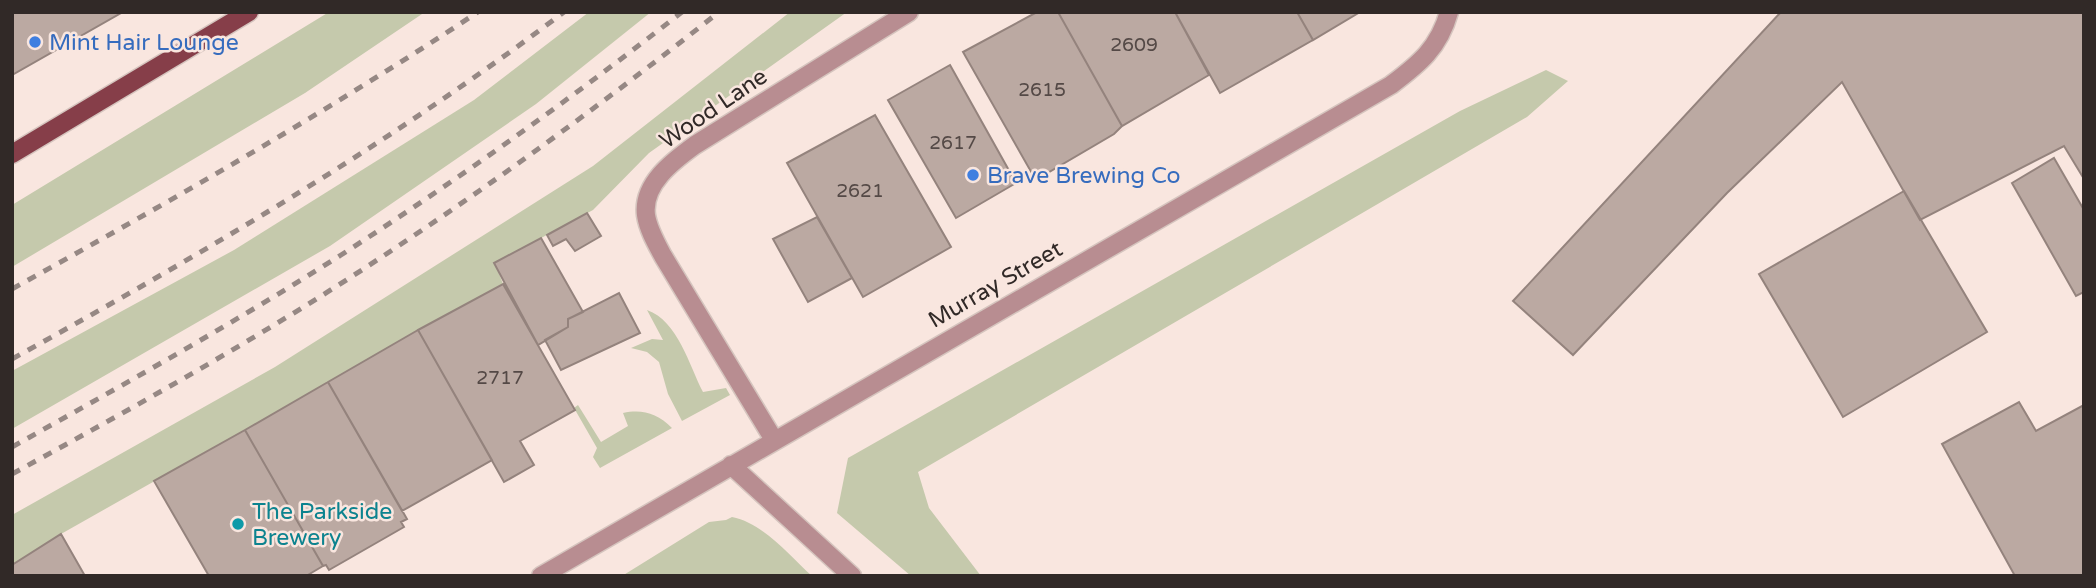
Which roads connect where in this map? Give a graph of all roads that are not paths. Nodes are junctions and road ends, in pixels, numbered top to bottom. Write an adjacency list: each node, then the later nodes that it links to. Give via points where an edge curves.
1 (249, 12): 4 (main road)
2 (909, 12): 5 (street, Wood Lane, via 695,145 672,162 647,198 650,228 663,256)
3 (1449, 12): 5 (street, Murray Street, via 1422,61 1391,85)
4 (12, 154)
5 (774, 440): 6 (street, Murray Street)
6 (731, 465): 7 (street, Murray Street); 8 (street)
7 (541, 576)
8 (852, 576)

